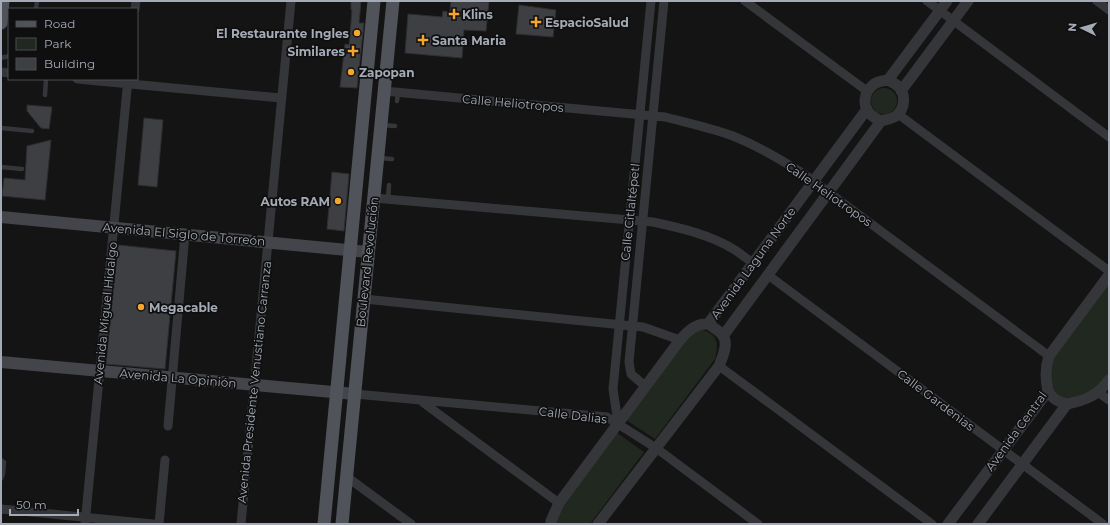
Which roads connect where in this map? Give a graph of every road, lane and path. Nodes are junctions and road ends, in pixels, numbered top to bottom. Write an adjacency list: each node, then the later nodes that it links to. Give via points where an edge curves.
1 (3, 1): 15 (main road)
2 (291, 1): 24 (street, Avenida Presidente Venustiano Carranza)
3 (374, 1): 50 (main road)
4 (393, 1): 20 (main road, Boulevard Revolución)
5 (651, 1): 26 (street, Calle Citlaltépetl)
6 (664, 1): 28 (street, Calle Citlaltépetl)
7 (745, 1): 21 (street)
8 (927, 1): 12 (street)
9 (947, 1): 12 (street)
10 (968, 1): 14 (street)
11 (1097, 1): 13 (street)
12 (940, 10): 14 (street); 18 (street)
13 (1109, 10)
14 (954, 21): 22 (street); 34 (street)
15 (1, 23)
16 (46, 80): 23 (lane)
17 (102, 80): 19 (street)
18 (888, 80): 21 (street, via 872,85); 22 (street)
19 (128, 81): 24 (street); 47 (street, Avenida Miguel Hidalgo)
20 (384, 91): 26 (street, Calle Heliotropos, via 398,97); 30 (main road, Boulevard Revolución)
21 (867, 91): 25 (street)
22 (901, 91): 27 (street, via 904,103)
23 (45, 95)
24 (281, 98): 49 (street, Avenida Presidente Venustiano Carranza)
25 (867, 109): 29 (street); 39 (street, Avenida Laguna Norte)
26 (640, 114): 28 (street, Calle Heliotropos); 45 (street, Calle Citlaltépetl)
27 (898, 114): 29 (street); 53 (street)
28 (653, 116): 39 (street, Calle Heliotropos, via 701,126 734,137 767,152); 46 (street, Calle Citlaltépetl)
29 (881, 121): 41 (street, Avenida Laguna Norte)
30 (381, 125): 31 (lane); 35 (main road, Boulevard Revolución)
31 (395, 126)
32 (1, 128): 33 (lane)
33 (32, 131)
34 (1109, 137)
35 (378, 158): 36 (lane); 42 (main road, Boulevard Revolución)
36 (392, 159)
37 (1, 167): 38 (lane)
38 (22, 169)
39 (814, 180): 41 (street, Calle Heliotropos); 52 (street, Avenida Laguna Norte)
40 (389, 185): 43 (lane)
41 (829, 192): 54 (street, Avenida Laguna Norte); 62 (street, Calle Heliotropos)
42 (374, 198): 43 (street); 51 (main road, Boulevard Revolución)
43 (388, 199): 45 (street)
44 (1, 217): 47 (main road, Avenida El Siglo de Torreón)
45 (630, 220): 46 (street); 58 (street, Calle Citlaltépetl)
46 (643, 221): 52 (street, via 695,233 735,250); 59 (street, Calle Citlaltépetl)
47 (114, 228): 48 (main road, Avenida El Siglo de Torreón); 65 (street, Avenida Miguel Hidalgo)
48 (185, 234): 49 (main road, Avenida El Siglo de Torreón); 66 (street)
49 (268, 242): 50 (main road, Avenida El Siglo de Torreón); 68 (street, Avenida Presidente Venustiano Carranza)
50 (350, 250): 51 (main road, Avenida El Siglo de Torreón); 71 (main road)
51 (368, 252): 56 (main road, Boulevard Revolución)
52 (753, 263): 57 (street, Avenida Laguna Norte)
53 (1109, 271)
54 (768, 275): 60 (street, Avenida Laguna Norte); 80 (street, Calle Gardenias)
55 (1109, 275): 62 (street, Avenida Central)
56 (364, 299): 58 (street); 73 (main road, Boulevard Revolución)
57 (708, 324): 60 (street); 61 (street, Avenida Laguna Norte, via 691,328)
58 (619, 325): 59 (street); 77 (street, Calle Citlaltépetl, via 613,389)
59 (633, 326): 61 (street); 69 (street, Calle Citlaltépetl, via 631,374)
60 (723, 336): 64 (street, Avenida Laguna Norte, via 726,341 724,353)
61 (680, 340): 69 (street, Avenida Laguna Norte)
62 (1049, 356): 70 (street, Avenida Central, via 1045,379)
63 (1, 362): 65 (main road, Avenida La Opinión)
64 (718, 366): 79 (street, Avenida Laguna Norte); 98 (street)
65 (100, 371): 66 (main road, Avenida La Opinión); 88 (street, Avenida Miguel Hidalgo)
66 (172, 378): 68 (main road, Avenida La Opinión); 78 (street)
67 (1109, 380): 72 (street)
68 (254, 385): 71 (main road, Avenida La Opinión); 91 (street, Avenida Presidente Venustiano Carranza)
69 (645, 386): 77 (street, Avenida Laguna Norte)
70 (1048, 391): 76 (street, via 1051,397); 80 (street, Avenida Central)
71 (336, 392): 73 (main road, Avenida La Opinión); 92 (main road)
72 (1098, 392): 75 (street); 76 (street, via 1081,402)
73 (355, 394): 74 (street, Calle Dalias); 84 (main road, Boulevard Revolución)
74 (420, 400): 77 (street, Calle Dalias, via 607,417); 86 (street)
75 (1109, 400)
76 (1067, 404): 83 (street, Avenida Central)
77 (618, 423): 79 (street, Calle Dalias); 86 (street, Avenida Laguna Norte)
78 (168, 426)
79 (656, 448): 96 (street, Avenida Laguna Norte); 97 (street, Calle Dalias)
80 (1003, 450): 83 (street, Calle Gardenias); 99 (street, Avenida Central)
81 (1, 460): 85 (lane, via 4,462)
82 (164, 460): 90 (street)
83 (1022, 464): 100 (street, Avenida Central); 101 (street, Calle Gardenias)
84 (347, 477): 93 (main road, Boulevard Revolución); 94 (street)
85 (1, 479)
86 (558, 503): 95 (street, Avenida Laguna Norte)
87 (1, 509): 88 (street)
88 (85, 521): 89 (street)
89 (153, 524)
90 (159, 524)
91 (241, 524)
92 (324, 524)
93 (342, 524)
94 (411, 524)
95 (551, 524)
96 (598, 524)
97 (758, 524)
98 (932, 524)
99 (948, 524)
100 (978, 524)
101 (1103, 524)

